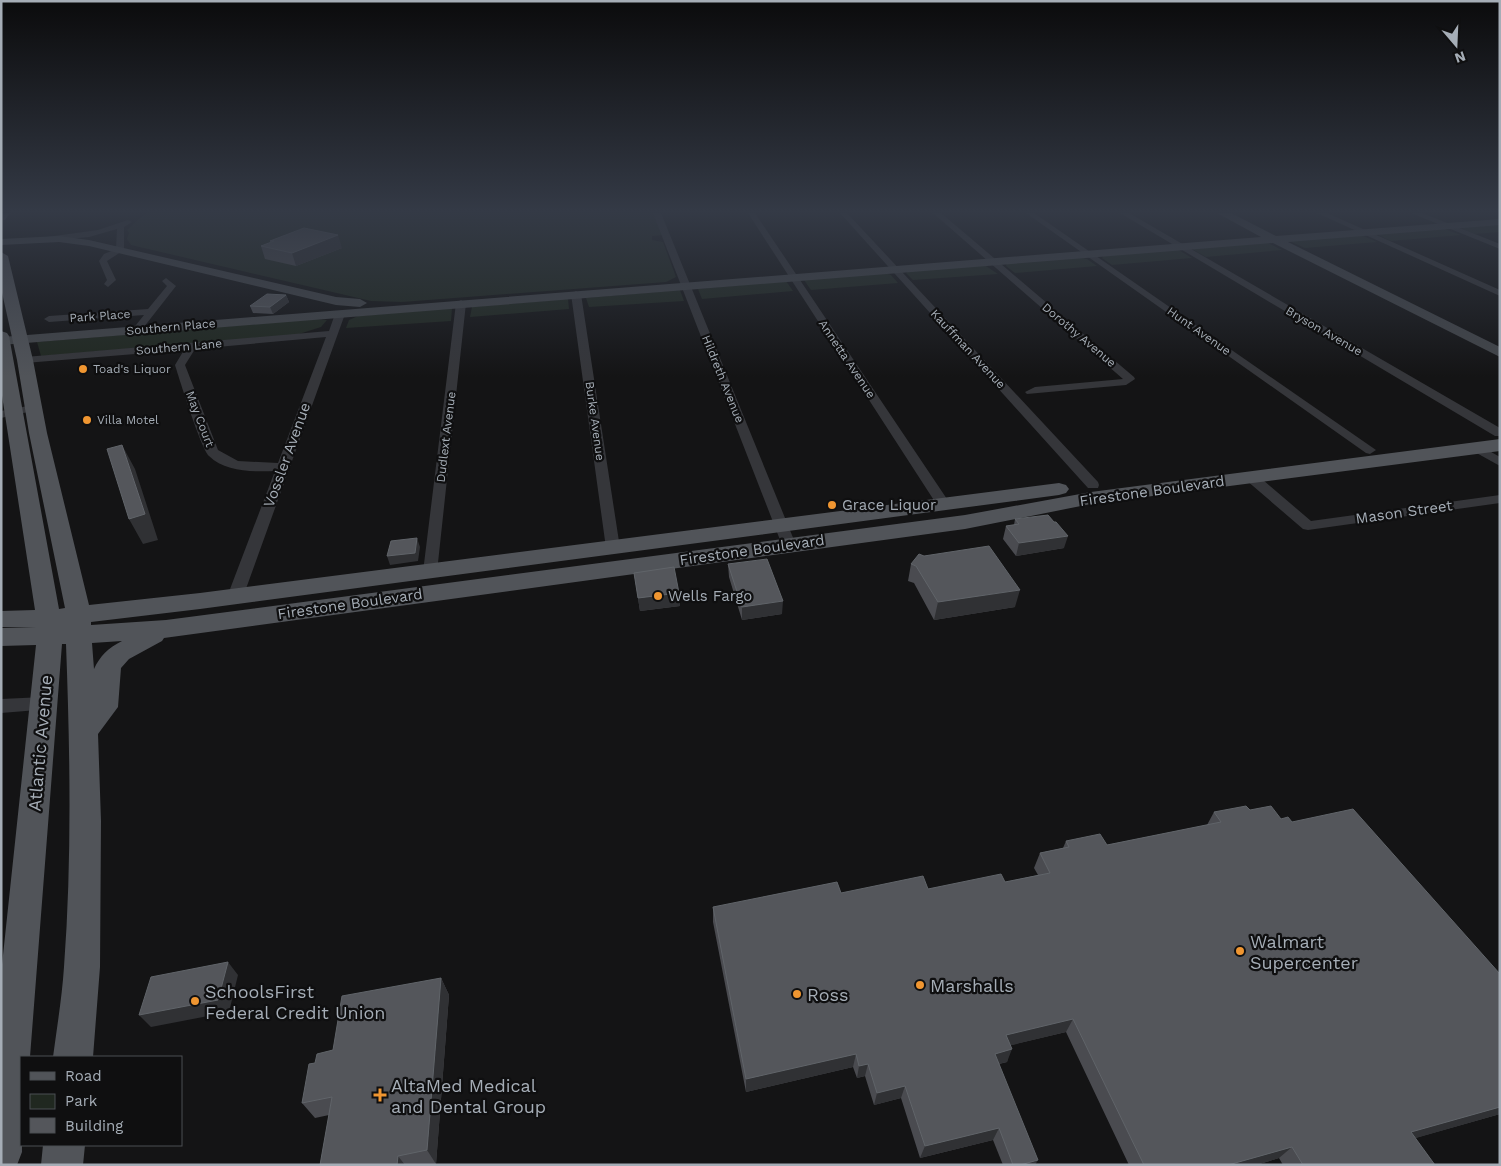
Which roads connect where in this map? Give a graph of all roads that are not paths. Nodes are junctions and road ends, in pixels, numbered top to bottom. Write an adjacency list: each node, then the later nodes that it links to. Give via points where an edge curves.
1 (2, 267): 25 (main road, Atlantic Avenue)
2 (106, 267): 15 (street, via 112,280)
3 (187, 267): 20 (street)
4 (679, 267): 16 (street, Hildreth Avenue)
5 (786, 267): 13 (street, Annetta Avenue)
6 (901, 267): 12 (street, Southern Place)
7 (999, 267): 29 (street, Dorothy Avenue, via 1130,380)
8 (1106, 267): 33 (street, Hunt Avenue)
9 (1214, 267): 31 (street, Bryson Avenue)
10 (1330, 267): 27 (street)
11 (1443, 267): 17 (street)
12 (893, 268): 13 (street, Southern Place); 29 (street, Kauffman Avenue)
13 (792, 276): 16 (street, Southern Place); 39 (street, Annetta Avenue)
14 (166, 281): 21 (street, via 172,286)
15 (108, 284)
16 (686, 285): 18 (street, Southern Place); 40 (street, Hildreth Avenue)
17 (1500, 293)
18 (576, 294): 19 (street, Southern Place); 41 (street, Burke Avenue)
19 (461, 303): 20 (street, Southern Place); 42 (street, Dudlext Avenue)
20 (338, 307): 23 (street, Southern Place); 24 (street, Vossler Avenue)
21 (152, 312): 22 (street, Park Place); 23 (street)
22 (49, 319)
23 (138, 330): 25 (street, Southern Place)
24 (332, 334): 26 (street, Southern Lane); 35 (street, Vossler Avenue)
25 (8, 339): 28 (main road, Atlantic Avenue); 30 (main road, Atlantic Avenue)
26 (191, 346): 28 (street, Southern Lane); 35 (street, May Court, via 180,365 214,454 224,460 250,466)
27 (1500, 353)
28 (25, 360): 30 (main road, Atlantic Avenue)
29 (1010, 395): 37 (street, Kauffman Avenue)
30 (16, 412): 45 (main road, Atlantic Avenue); 45 (main road, Atlantic Avenue, via 67,552 77,598)
31 (1499, 437): 32 (main road, Firestone Boulevard); 33 (main road, Firestone Boulevard)
32 (1477, 448): 34 (street); 36 (main road, Firestone Boulevard)
33 (1370, 450): 37 (main road, Firestone Boulevard)
34 (1500, 462)
35 (283, 467): 43 (street, Vossler Avenue)
36 (1251, 477): 38 (street, Mason Street, via 1308,526); 40 (main road, Firestone Boulevard, via 1091,498 973,521)
37 (1093, 485): 39 (main road, Firestone Boulevard)
38 (1500, 498)
39 (944, 505): 40 (main road, Firestone Boulevard)
40 (785, 536): 41 (main road, Firestone Boulevard); 46 (main road, Firestone Boulevard)
41 (613, 548): 42 (main road, Firestone Boulevard)
42 (430, 572): 43 (main road, Firestone Boulevard)
43 (235, 597): 45 (main road, Firestone Boulevard)
44 (1, 619): 45 (main road, Firestone Boulevard)
45 (64, 626): 46 (main road, Firestone Boulevard); 47 (main road, Firestone Boulevard); 48 (main road, Atlantic Avenue); 50 (main road, Atlantic Avenue)
46 (166, 629): 50 (main road, via 132,645 110,663 106,672 104,707)
47 (1, 637)
48 (44, 704): 49 (street); 53 (main road, Atlantic Avenue, via 22,960)
49 (1, 706)
50 (84, 732): 51 (main road, Atlantic Avenue, via 82,967)
51 (73, 1056)
52 (64, 1146): 54 (main road)
53 (1, 1152)
54 (62, 1165)

